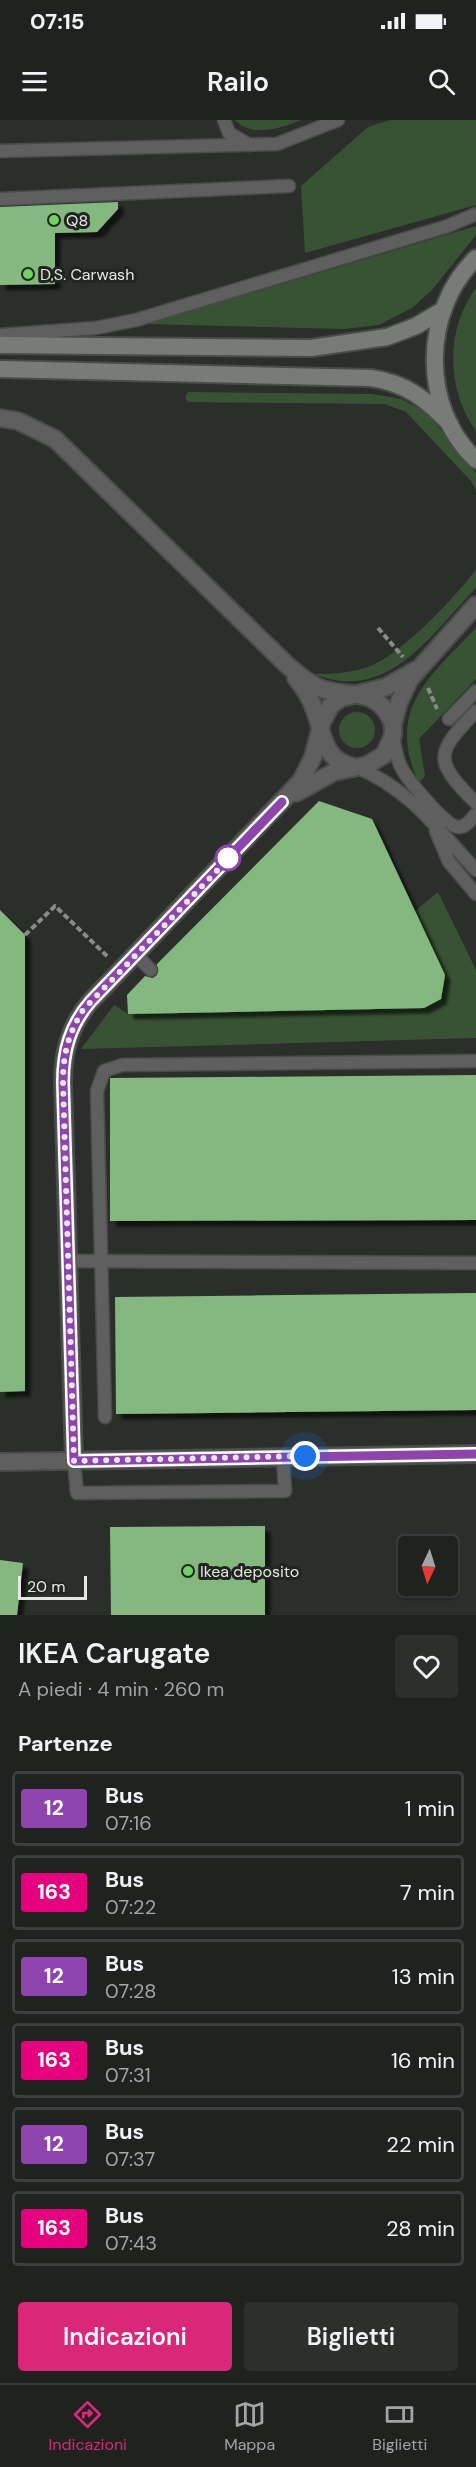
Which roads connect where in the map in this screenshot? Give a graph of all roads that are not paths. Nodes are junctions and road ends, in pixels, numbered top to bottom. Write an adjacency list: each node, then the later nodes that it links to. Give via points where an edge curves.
1 (224, 120): 3 (lane, via 229,133)
2 (338, 120): 3 (lane, via 277,144)
3 (249, 145): 4 (lane)
4 (0, 151)
5 (289, 186): 6 (lane)
6 (0, 199)
7 (476, 214): 10 (lane, via 448,226 136,320 96,328)
8 (476, 258): 9 (main road, via 452,289)
9 (443, 310): 11 (main road, via 397,335 319,347); 16 (main road, via 435,343 435,374)
10 (0, 335)
11 (0, 345)
12 (0, 369): 13 (main road)
13 (41, 369): 14 (main road); 16 (main road, via 371,378 391,381 419,394)
14 (0, 374)
15 (0, 418): 19 (street, via 18,421 55,439)
16 (450, 424): 17 (main road)
17 (476, 460)
18 (476, 605): 20 (street)
19 (286, 665): 22 (street, via 313,685); 25 (street, via 310,699)
20 (416, 670): 22 (street, via 386,687); 26 (street, via 403,692)
21 (476, 691): 24 (lane)
22 (359, 694): 25 (street, via 331,705); 26 (street, via 381,703)
23 (476, 711): 29 (lane, via 450,740 443,759 450,776)
24 (449, 719)
25 (321, 729): 27 (street, via 328,753); 28 (street, via 308,769)
26 (393, 729): 27 (street, via 384,755); 30 (lane, via 400,765 409,781 450,823 459,828)
27 (355, 767): 28 (street, via 317,780); 31 (lane, via 392,784)
28 (282, 802): 34 (street)
29 (476, 803)
30 (476, 814)
31 (433, 824): 32 (lane); 33 (lane, via 449,862)
32 (476, 870)
33 (476, 894)
34 (136, 955): 35 (lane); 37 (street, via 83,1010 70,1032 64,1057)
35 (151, 970)
36 (476, 1061): 38 (lane, via 110,1068 100,1078 97,1091)
37 (68, 1261): 38 (lane); 43 (street)
38 (100, 1261): 39 (lane); 40 (lane)
39 (476, 1263)
40 (105, 1418)
41 (476, 1454): 42 (street)
42 (283, 1456): 43 (street); 43 (lane, via 285,1491 77,1493)
43 (74, 1461): 44 (street)
44 (0, 1462)

